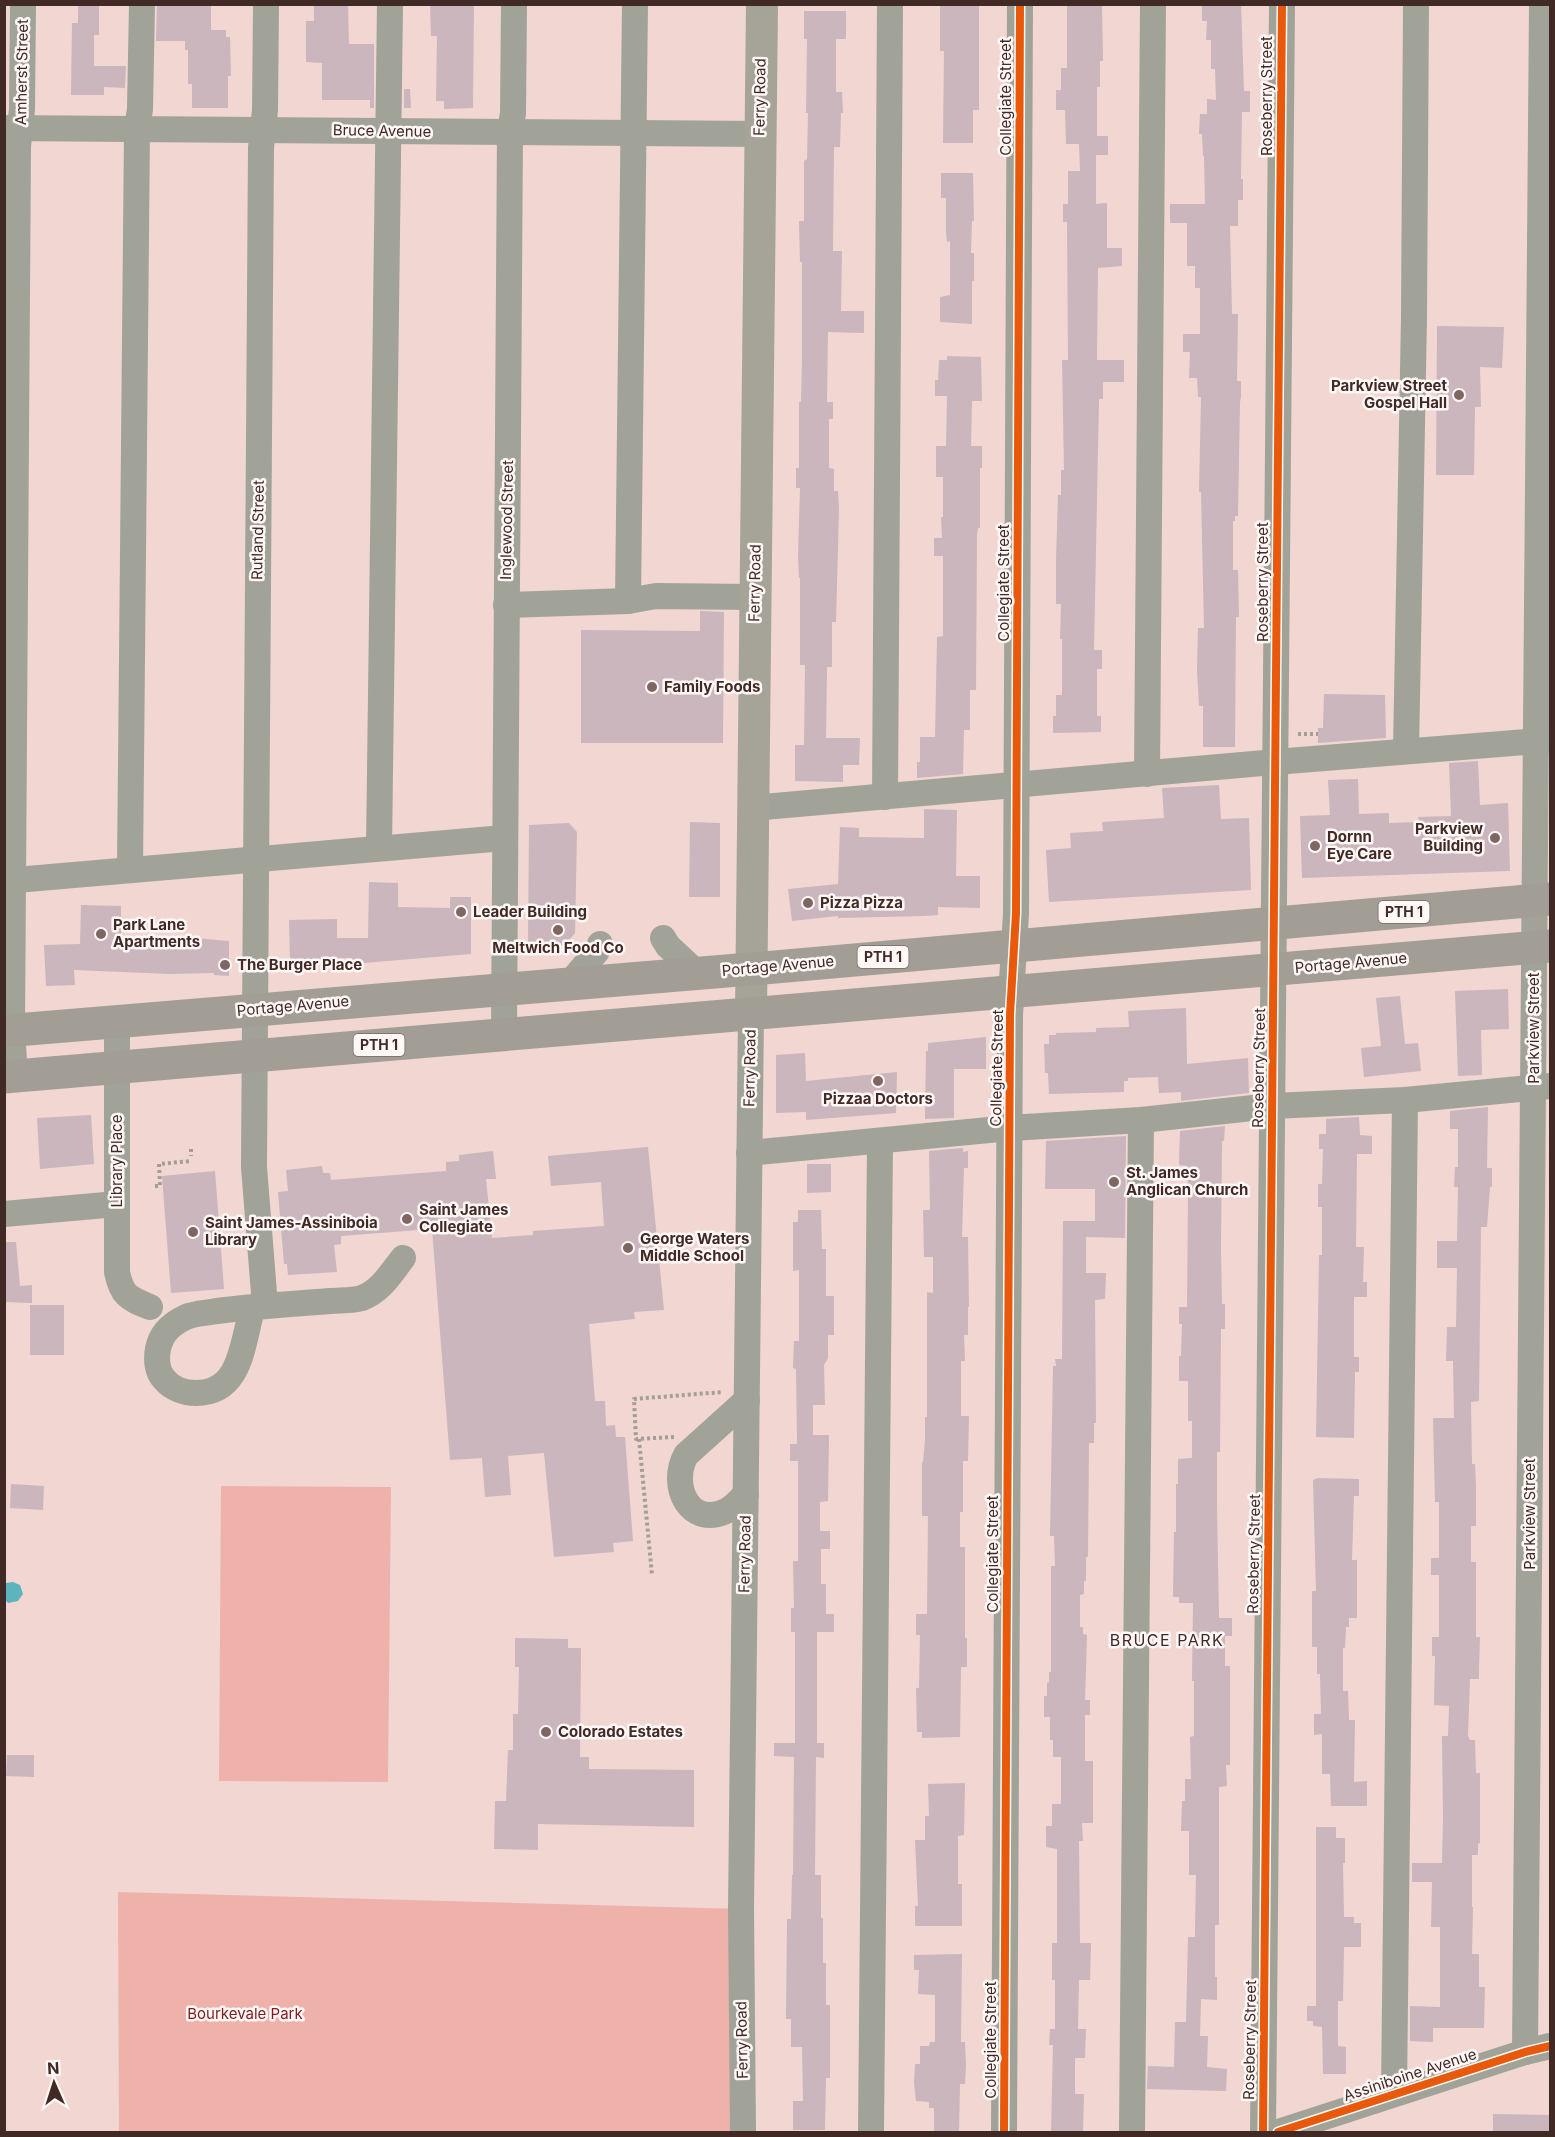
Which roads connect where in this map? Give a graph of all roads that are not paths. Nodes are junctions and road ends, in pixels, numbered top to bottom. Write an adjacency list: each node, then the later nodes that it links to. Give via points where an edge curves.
1 (23, 4): 14 (street, Amherst Street)
2 (142, 4): 15 (street)
3 (266, 4): 16 (street, Rutland Street)
4 (390, 4): 17 (street)
5 (514, 4): 18 (street, Inglewood Street)
6 (635, 4): 19 (street)
7 (762, 4): 20 (main road, Ferry Road)
8 (890, 4): 29 (street)
9 (1020, 4): 28 (street, Collegiate Street)
10 (1153, 4): 27 (street)
11 (1282, 4): 26 (street, Roseberry Street)
12 (1416, 4): 25 (street)
13 (1542, 4): 24 (street, Parkview Street)
14 (13, 128): 15 (street, Bruce Avenue); 35 (street, Amherst Street, via 18,158)
15 (137, 129): 16 (street, Bruce Avenue); 34 (street)
16 (264, 130): 17 (street, Bruce Avenue); 33 (street, Rutland Street)
17 (389, 131): 18 (street, Bruce Avenue); 32 (street)
18 (510, 132): 19 (street, Bruce Avenue); 23 (street, Inglewood Street)
19 (633, 133): 20 (street, Bruce Avenue); 22 (street)
20 (760, 134): 21 (main road, Ferry Road)
21 (754, 597): 22 (street, via 656,596); 30 (main road, Ferry Road)
22 (628, 601): 23 (street)
23 (506, 604): 31 (street, Inglewood Street)
24 (1543, 740): 25 (street); 36 (street, Parkview Street)
25 (1406, 751): 26 (street)
26 (1275, 762): 27 (street); 37 (street, Roseberry Street)
27 (1147, 774): 28 (street)
28 (1016, 786): 29 (street); 40 (street, Collegiate Street)
29 (885, 797): 30 (street)
30 (752, 808): 43 (main road, Ferry Road)
31 (504, 838): 32 (street); 47 (street, Inglewood Street)
32 (379, 848): 33 (street)
33 (255, 858): 34 (street); 49 (street, Rutland Street)
34 (130, 869): 35 (street)
35 (9, 880): 42 (street, Amherst Street)
36 (1543, 900): 37 (highway, Portage Avenue / PTH 1); 41 (street, Parkview Street)
37 (1274, 924): 40 (highway, Portage Avenue / PTH 1); 44 (street, Roseberry Street)
38 (663, 938): 45 (street)
39 (600, 944): 46 (street)
40 (1014, 945): 43 (highway, Portage Avenue / PTH 1); 48 (street, Collegiate Street)
41 (1542, 947): 44 (highway, Portage Avenue / PTH 1); 57 (street, Parkview Street)
42 (9, 953): 52 (street, Amherst Street)
43 (751, 969): 45 (highway, Portage Avenue / PTH 1); 50 (main road, Ferry Road)
44 (1273, 969): 48 (highway, Portage Avenue / PTH 1); 59 (street, Roseberry Street)
45 (697, 973): 46 (highway, Portage Avenue / PTH 1)
46 (570, 984): 47 (highway, Portage Avenue / PTH 1)
47 (503, 989): 49 (highway, Portage Avenue / PTH 1); 53 (street, Inglewood Street)
48 (1012, 991): 50 (highway, Portage Avenue / PTH 1); 61 (street, Collegiate Street)
49 (254, 1009): 51 (highway, Portage Avenue / PTH 1); 54 (street, Rutland Street)
50 (750, 1014): 53 (highway, Portage Avenue / PTH 1); 63 (street, Ferry Road)
51 (117, 1021): 52 (highway, Portage Avenue / PTH 1); 55 (street, Library Place)
52 (8, 1031): 56 (street, Amherst Street)
53 (504, 1035): 54 (highway, Portage Avenue / PTH 1)
54 (254, 1056): 55 (highway, Portage Avenue / PTH 1); 66 (street, Rutland Street, via 259,1307 359,1299 376,1292)
55 (118, 1067): 56 (highway, Portage Avenue / PTH 1); 64 (street, Library Place)
56 (10, 1076)
57 (1542, 1087): 58 (street); 71 (street, Parkview Street)
58 (1405, 1100): 59 (street); 72 (street)
59 (1272, 1106): 60 (street); 77 (street, Roseberry Street)
60 (1141, 1120): 61 (street); 76 (street)
61 (1010, 1128): 62 (street); 75 (street, Collegiate Street)
62 (880, 1142): 63 (street); 74 (street)
63 (749, 1153): 68 (street, Ferry Road)
64 (117, 1204): 65 (street); 67 (street, Library Place, via 120,1288)
65 (4, 1214)
66 (403, 1258)
67 (139, 1302)
68 (735, 1396): 69 (street, Ferry Road); 69 (street, via 686,1455 679,1476 682,1496 688,1505 705,1514 726,1511)
69 (746, 1494): 73 (street, Ferry Road, via 741,1909)
70 (1551, 2046): 71 (street, Assiniboine Avenue)
71 (1525, 2052): 72 (street, Assiniboine Avenue)
72 (1394, 2094): 78 (street, Assiniboine Avenue)
73 (743, 2133)
74 (871, 2133)
75 (1004, 2133)
76 (1132, 2133)
77 (1263, 2133)
78 (1278, 2133)

